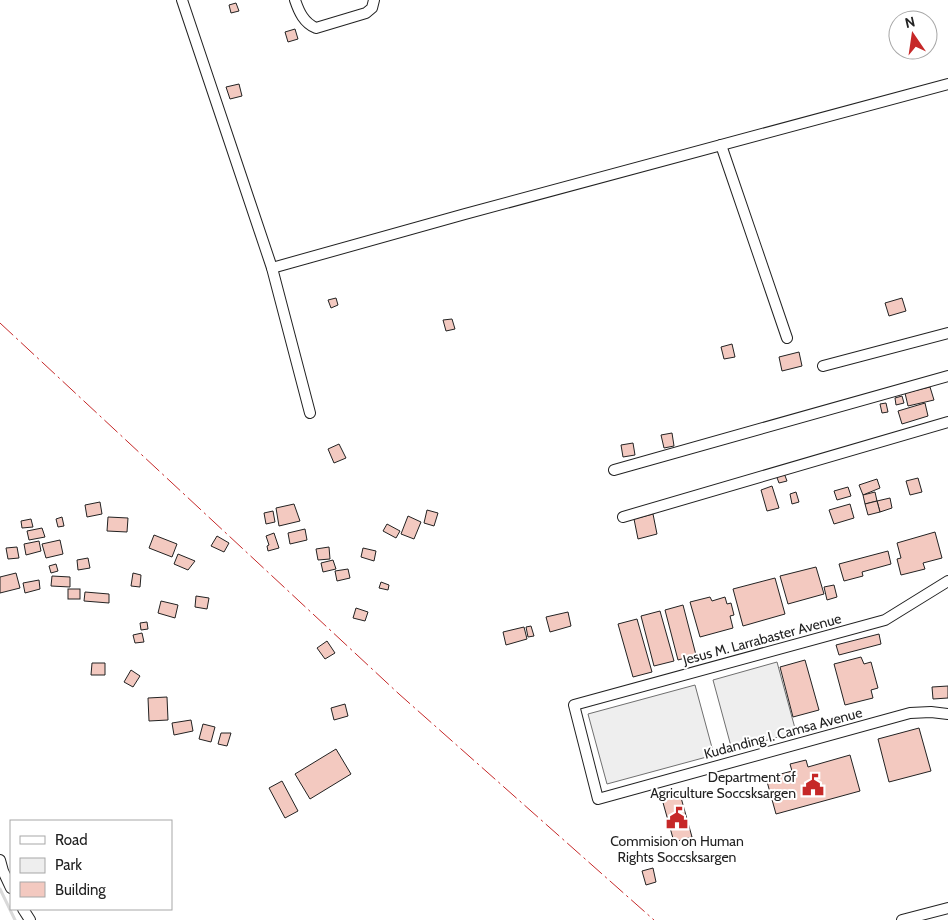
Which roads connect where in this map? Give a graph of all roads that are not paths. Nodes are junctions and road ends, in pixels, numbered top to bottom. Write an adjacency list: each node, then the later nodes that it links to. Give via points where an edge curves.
1 (182, 0): 6 (street)
2 (295, 0): 3 (street, via 302,17 316,28 366,13)
3 (374, 0)
4 (948, 84): 5 (street)
5 (722, 145): 6 (street); 8 (street)
6 (272, 268): 11 (street)
7 (948, 333): 9 (street)
8 (787, 338)
9 (823, 366)
10 (948, 376): 13 (street)
11 (310, 413)
12 (948, 422): 14 (street)
13 (614, 470)
14 (623, 517)
15 (948, 581): 17 (street, Jesus M. Larrabaster Avenue, via 885,620 574,705)
16 (948, 714): 17 (street, Kudanding I. Camsa Avenue, via 910,713)
17 (598, 799)
18 (0, 860): 19 (street)
19 (10, 886)
20 (948, 908): 21 (street)
21 (902, 920)

